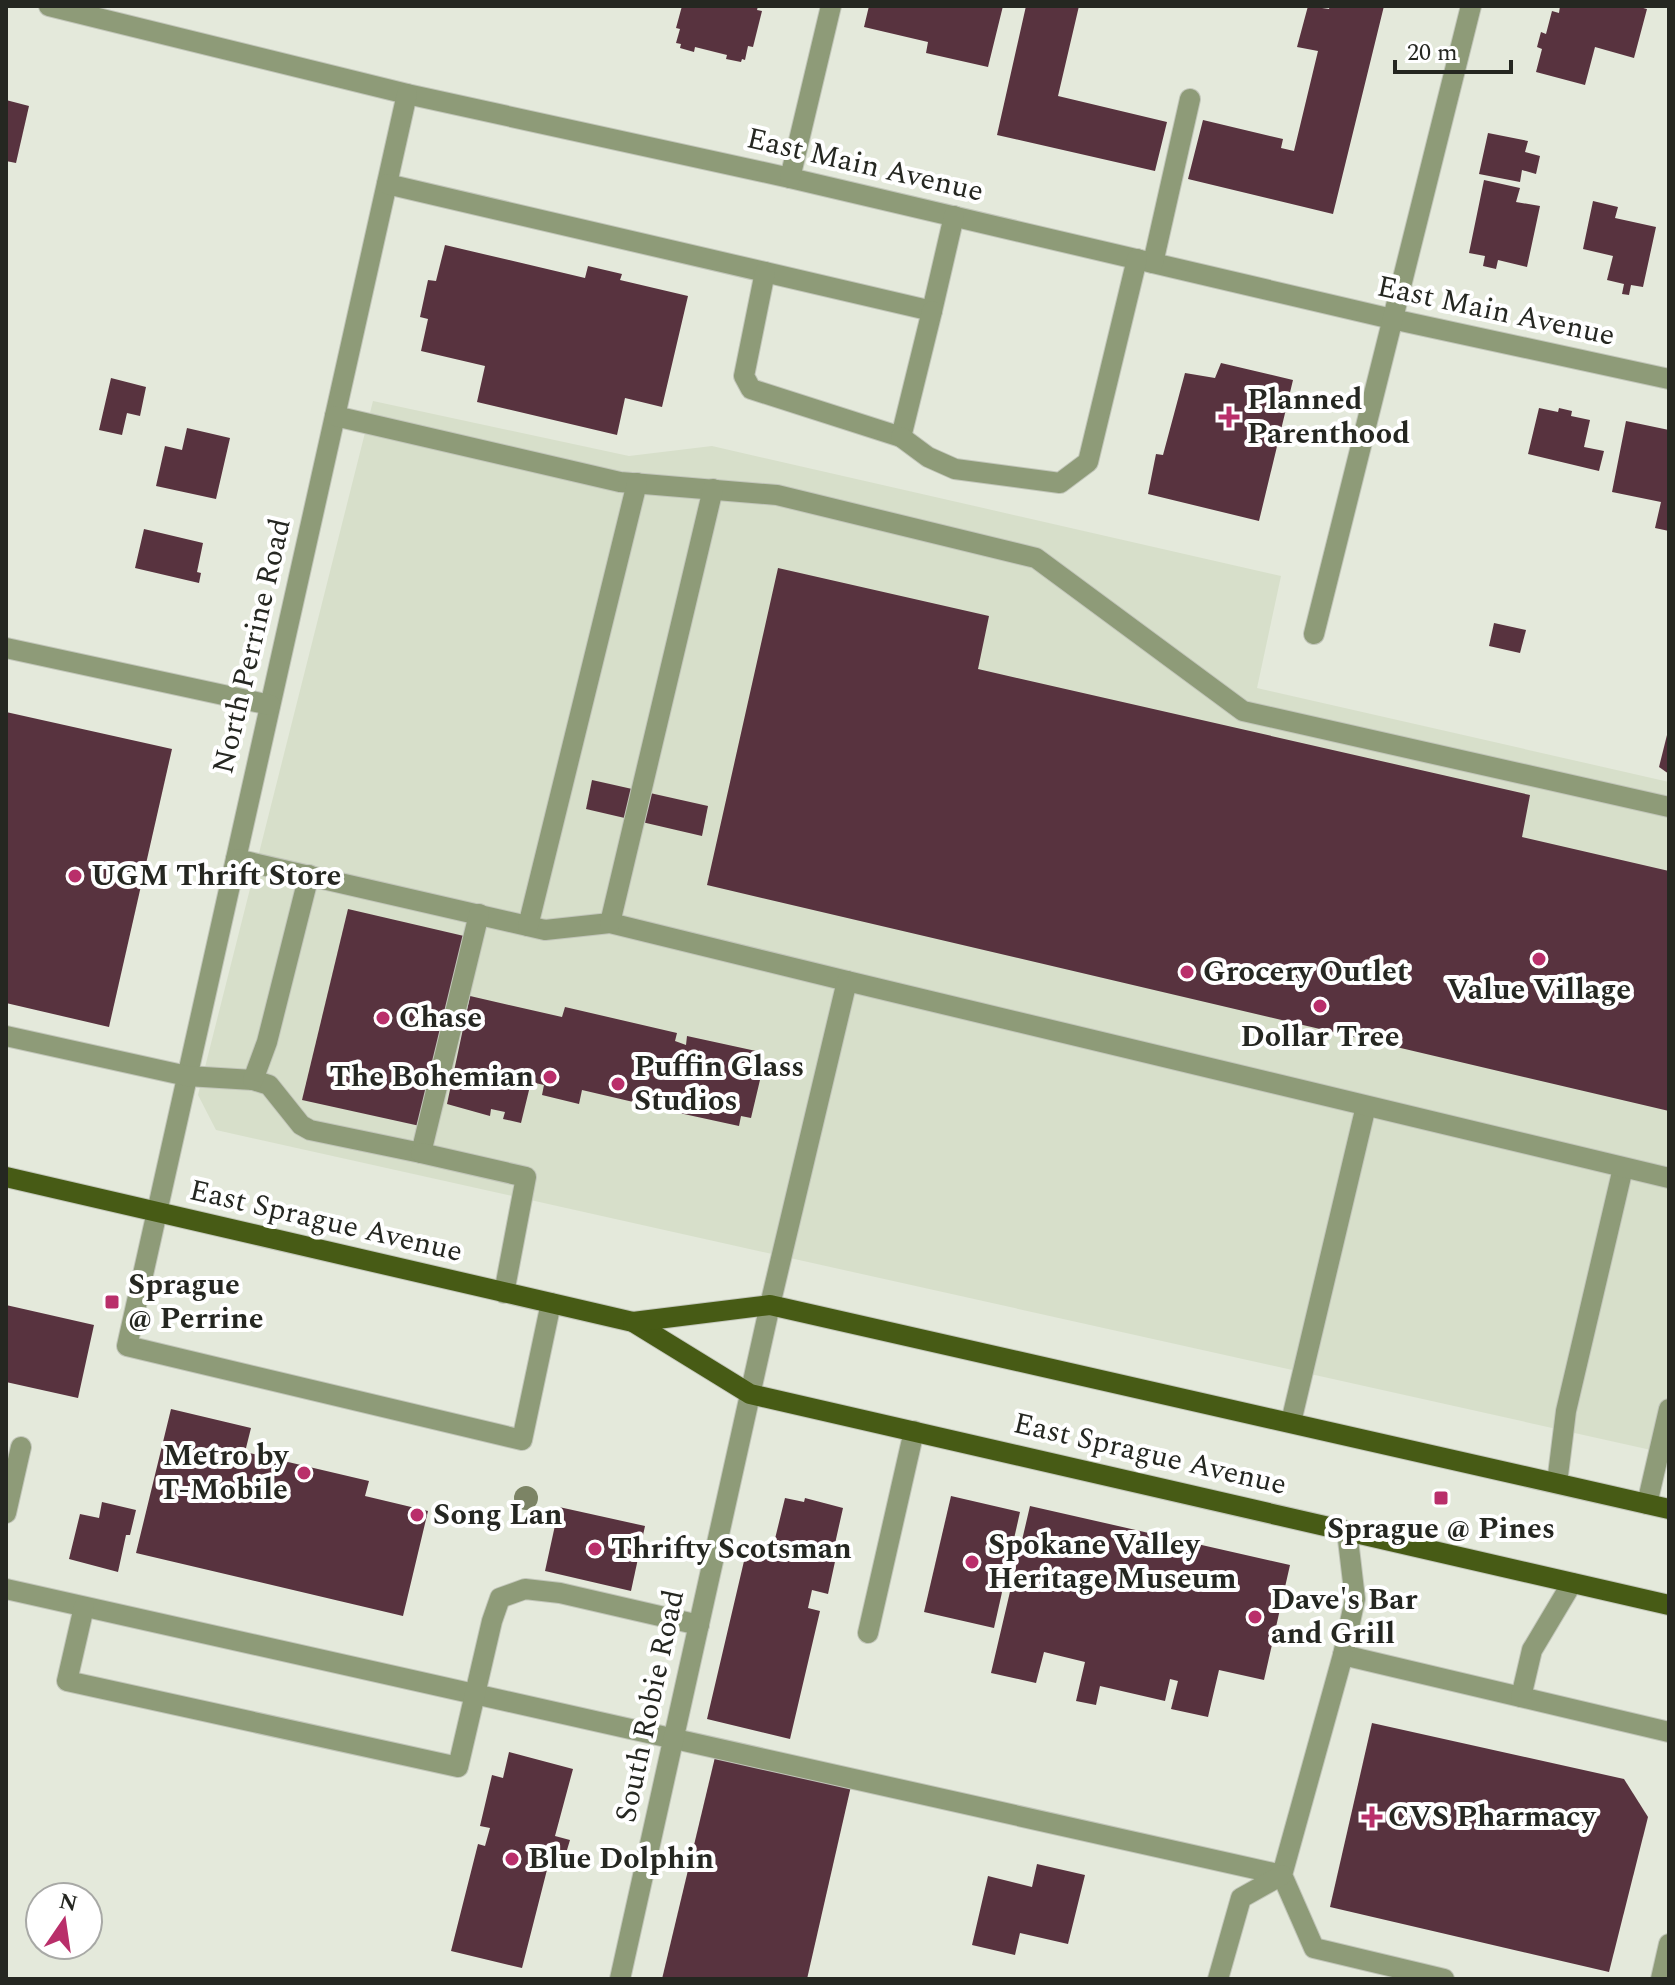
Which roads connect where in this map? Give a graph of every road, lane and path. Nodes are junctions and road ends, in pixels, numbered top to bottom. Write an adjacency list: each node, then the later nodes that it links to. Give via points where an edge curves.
1 (49, 6): 4 (street, East Main Avenue)
2 (831, 6): 6 (street)
3 (1471, 6): 12 (street)
4 (407, 94): 6 (street, East Main Avenue); 7 (street, North Perrine Road)
5 (1190, 99): 9 (street)
6 (790, 178): 8 (street, East Main Avenue)
7 (387, 184): 10 (street); 14 (street, North Perrine Road)
8 (954, 216): 9 (street, East Main Avenue); 11 (street)
9 (1145, 261): 12 (street, East Main Avenue); 15 (street, via 1088,462 1060,483 955,469)
10 (765, 272): 11 (street); 15 (street, via 744,376 751,389)
11 (932, 311): 15 (street)
12 (1392, 319): 13 (street, East Main Avenue); 18 (street)
13 (1669, 379)
14 (335, 416): 16 (street); 20 (street, North Perrine Road)
15 (901, 437)
16 (637, 483): 17 (street); 26 (street)
17 (713, 489): 21 (street, via 777,495 1036,558 1243,711); 25 (street)
18 (1314, 634)
19 (6, 648): 20 (street)
20 (270, 705): 22 (street, North Perrine Road)
21 (1669, 807)
22 (236, 859): 23 (street); 29 (street, North Perrine Road)
23 (309, 875): 24 (street); 30 (street)
24 (479, 914): 26 (street); 32 (street)
25 (610, 923): 26 (street, via 545,930); 27 (street)
26 (528, 926)
27 (847, 981): 31 (street); 39 (street, South Robie Road)
28 (6, 1036): 29 (street)
29 (187, 1076): 30 (street); 36 (street, North Perrine Road)
30 (253, 1080): 32 (street, via 269,1085 310,1130)
31 (1366, 1106): 33 (street); 43 (street)
32 (421, 1153): 37 (street, via 526,1177)
33 (1623, 1168): 35 (street); 46 (street, via 1566,1411)
34 (6, 1177): 36 (main road, East Sprague Avenue)
35 (1669, 1178)
36 (156, 1212): 37 (main road, East Sprague Avenue); 38 (street, North Perrine Road, via 127,1346 522,1440)
37 (504, 1293): 38 (main road, East Sprague Avenue)
38 (551, 1303): 40 (main road, East Sprague Avenue)
39 (770, 1305): 40 (main road, East Sprague Avenue); 41 (street, South Robie Road); 43 (main road, East Sprague Avenue)
40 (633, 1322): 41 (main road, East Sprague Avenue)
41 (750, 1394): 44 (main road, East Sprague Avenue); 55 (street, South Robie Road)
42 (1669, 1409): 47 (street)
43 (1291, 1422): 46 (main road, East Sprague Avenue)
44 (914, 1431): 50 (main road, East Sprague Avenue); 56 (street)
45 (21, 1447): 49 (street)
46 (1557, 1483): 47 (main road, East Sprague Avenue)
47 (1647, 1504): 48 (main road, East Sprague Avenue)
48 (1669, 1509)
49 (6, 1513)
50 (1347, 1531): 51 (main road, East Sprague Avenue); 57 (street, via 1355,1599)
51 (1572, 1583): 53 (main road, East Sprague Avenue); 59 (street, via 1532,1650)
52 (6, 1589): 54 (street)
53 (1669, 1605)
54 (84, 1607): 58 (street); 58 (street, via 67,1681 458,1767)
55 (699, 1625): 58 (street, via 525,1589 500,1598); 61 (street, South Robie Road)
56 (868, 1633)
57 (1343, 1655): 59 (street); 62 (street)
58 (475, 1695): 61 (street)
59 (1521, 1697): 60 (street)
60 (1669, 1732)
61 (673, 1740): 62 (street); 65 (street, South Robie Road)
62 (1282, 1875): 64 (street, via 1314,1948); 66 (street, via 1241,1898)
63 (1669, 1944): 68 (street)
64 (1378, 1971): 67 (street)
65 (620, 1979)
66 (1218, 1979)
67 (1444, 1979)
68 (1661, 1979)

